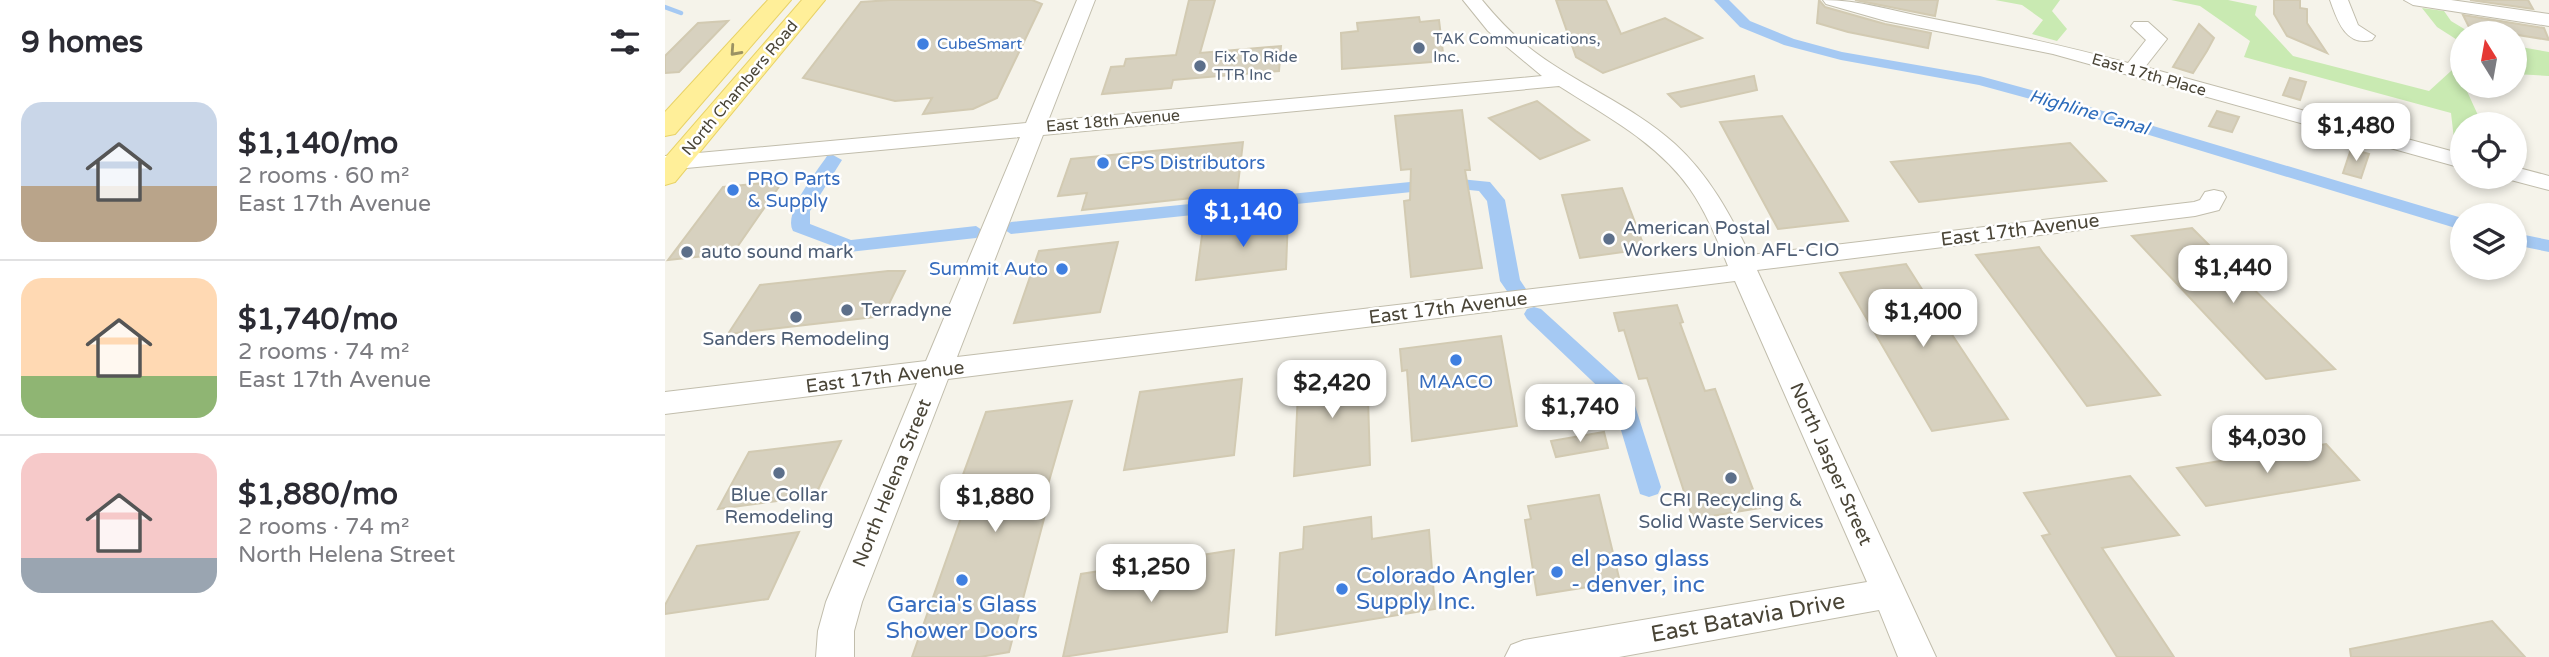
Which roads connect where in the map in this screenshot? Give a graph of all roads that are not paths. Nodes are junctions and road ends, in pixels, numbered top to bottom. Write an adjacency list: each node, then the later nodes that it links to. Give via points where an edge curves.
1 (780, 0): 13 (main road, North Chambers Road, one-way to 13)
2 (814, 0): 16 (main road, North Chambers Road)
3 (1086, 0): 14 (street, North Helena Street)
4 (1472, 0): 12 (street, North Jasper Street, via 1500,34)
5 (1832, 0): 11 (street, East 17th Place)
6 (2339, 0): 10 (street, via 2350,28)
7 (2413, 0): 8 (street)
8 (2549, 20)
9 (2141, 26): 11 (street, via 2157,39)
10 (2365, 36)
11 (2133, 70): 15 (street, East 17th Place)
12 (1562, 80): 14 (street, East 18th Avenue); 20 (street, North Jasper Street, via 1646,134 1687,170)
13 (665, 128)
14 (1034, 129): 16 (street, East 18th Avenue); 21 (street, North Helena Street)
15 (2450, 158)
16 (669, 167)
17 (2527, 177): 18 (street)
18 (2549, 183)
19 (2214, 197): 20 (street, East 17th Avenue, via 2210,205 2196,209)
20 (1742, 268): 21 (street, East 17th Avenue); 23 (street, North Jasper Street)
21 (936, 370): 22 (street, East 17th Avenue); 24 (street, North Helena Street, via 844,602)
22 (665, 403)
23 (1889, 593): 25 (street, East Batavia Drive); 26 (street, North Jasper Street)
24 (835, 657)
25 (1524, 657)
26 (1917, 657)

